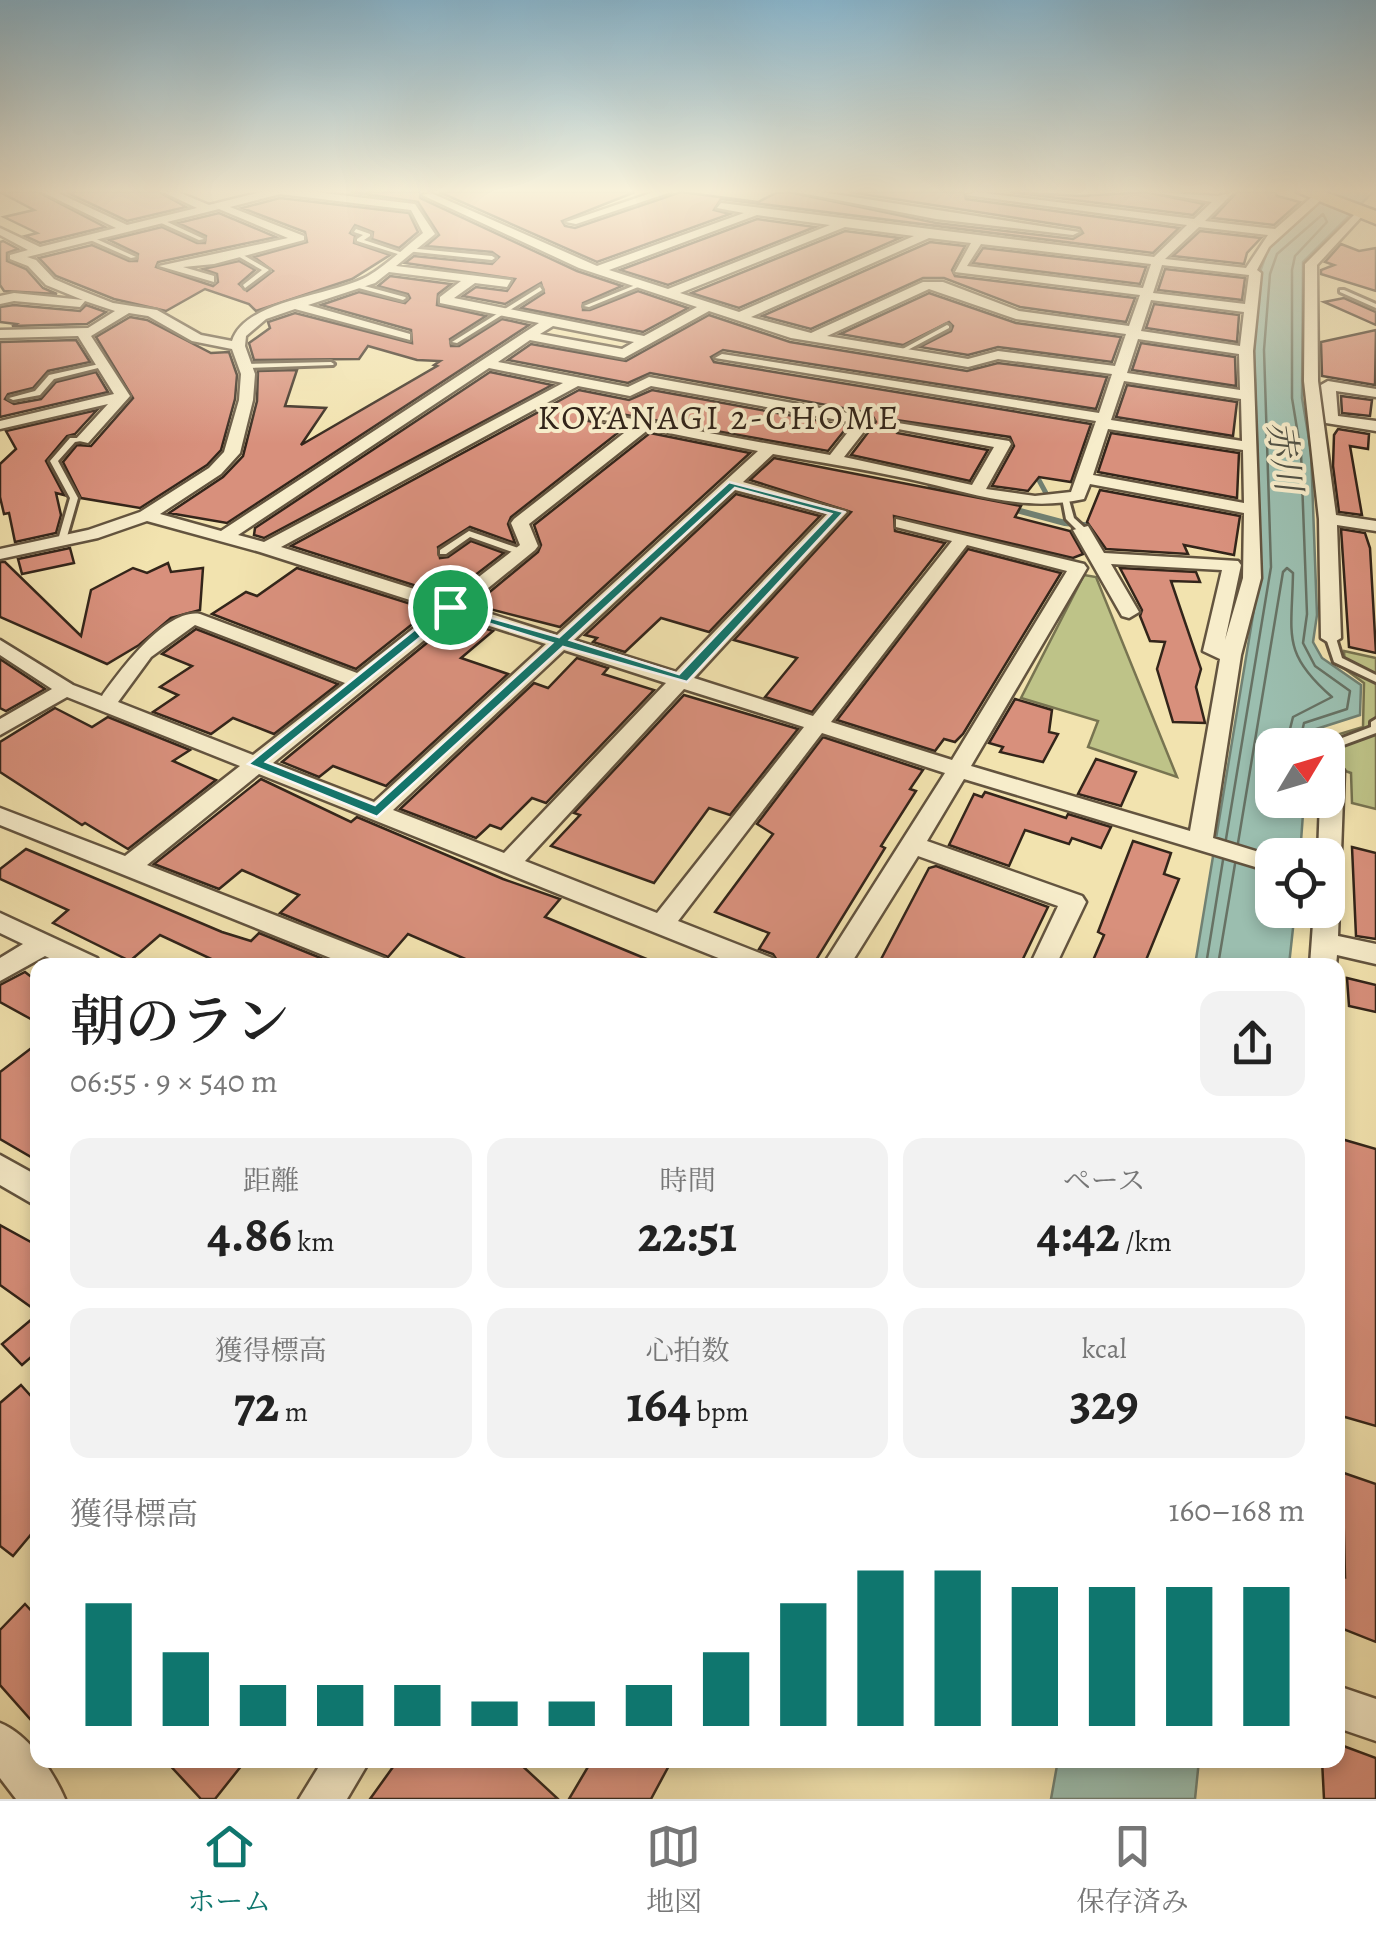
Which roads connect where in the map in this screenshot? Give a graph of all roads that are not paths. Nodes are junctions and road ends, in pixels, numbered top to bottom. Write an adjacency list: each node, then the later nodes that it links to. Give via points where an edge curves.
1 (47, 276): 25 (street)
2 (199, 276): 13 (street)
3 (258, 276): 17 (lane)
4 (372, 276): 18 (street)
5 (448, 276): 14 (street)
6 (613, 276): 16 (street)
7 (712, 276): 21 (street)
8 (837, 276): 33 (street)
9 (1011, 276): 22 (street)
10 (1153, 276): 22 (street)
11 (1255, 276): 31 (street)
12 (1311, 276): 80 (street, via 1311,381)
13 (210, 279)
14 (472, 279): 15 (street); 32 (street, via 444,300)
15 (507, 283)
16 (640, 285): 21 (street); 27 (lane)
17 (245, 286)
18 (356, 286): 23 (lane); 26 (street)
19 (540, 289): 32 (lane)
20 (1342, 291): 28 (lane)
21 (667, 294): 29 (street)
22 (1147, 294): 31 (street); 38 (street)
23 (403, 298)
24 (0, 300): 25 (street)
25 (110, 306): 30 (street)
26 (299, 306): 43 (street); 47 (street, via 261,316 240,335)
27 (587, 306)
28 (1376, 306)
29 (708, 307): 33 (street); 45 (street)
30 (127, 309): 37 (street); 47 (street, via 152,313 197,338)
31 (1252, 309): 48 (street)
32 (503, 312): 34 (street); 46 (lane)
33 (737, 318): 35 (street)
34 (549, 322): 40 (street); 45 (street)
35 (760, 326): 41 (street); 44 (street)
36 (947, 326): 49 (lane)
37 (82, 332): 39 (street); 53 (street)
38 (1133, 333): 42 (street); 48 (street); 56 (street)
39 (0, 334)
40 (528, 336): 45 (street, via 624,354); 52 (street)
41 (747, 336)
42 (1017, 336): 44 (street, via 928,285); 50 (street, via 968,363); 56 (street)
43 (405, 337)
44 (812, 338): 49 (street)
45 (645, 340)
46 (455, 342)
47 (238, 346): 54 (street)
48 (1246, 351): 61 (street)
49 (900, 352): 50 (street)
50 (936, 358): 58 (street)
51 (331, 364): 54 (lane)
52 (484, 364): 57 (street); 84 (street)
53 (104, 365): 60 (street); 62 (lane, via 52,377 38,394)
54 (246, 366): 79 (street, via 246,400 232,452)
55 (712, 368): 57 (street, via 649,381 630,392); 58 (street); 73 (street, via 865,420)
56 (1119, 374): 61 (street); 65 (street)
57 (575, 382): 87 (street)
58 (916, 388): 63 (street); 65 (street)
59 (1376, 393): 69 (street, via 1328,385 1331,420)
60 (123, 396): 67 (street); 70 (street)
61 (1249, 396): 71 (street)
62 (14, 398)
63 (906, 403)
64 (594, 414): 66 (street)
65 (1103, 420): 71 (street); 74 (street)
66 (646, 424): 72 (street); 89 (street, via 520,523 529,546)
67 (2, 425)
68 (903, 426): 76 (street, via 1003,444)
69 (1376, 426)
70 (84, 440): 86 (lane, via 73,440 54,462 74,498)
71 (1250, 447): 78 (street)
72 (770, 449): 73 (street); 75 (street)
73 (832, 462): 76 (street)
74 (1083, 478): 77 (street, via 1078,496); 78 (street)
75 (733, 484): 95 (street); 99 (street, via 838,512)
76 (977, 491): 77 (street)
77 (1065, 500): 82 (lane)
78 (1253, 510): 97 (street, via 1252,578)
79 (146, 516): 84 (street); 86 (street)
80 (1328, 520): 83 (street); 94 (street)
81 (902, 523): 85 (street)
82 (1076, 525): 91 (street)
83 (1376, 526)
84 (222, 538): 87 (street)
85 (963, 538): 104 (street); 108 (street, via 1078,568)
86 (62, 540): 90 (street)
87 (266, 548): 92 (street)
88 (443, 552): 89 (lane, via 469,534)
89 (521, 552): 92 (street)
90 (0, 554)
91 (1098, 558): 93 (street); 97 (street, via 1232,565 1213,650)
92 (450, 607): 95 (street); 100 (street)
93 (1129, 612)
94 (1332, 638): 98 (lane, via 1338,660)
95 (561, 642): 99 (street); 109 (street)
96 (0, 646): 101 (street)
97 (1231, 655): 112 (street)
98 (1376, 678)
99 (682, 679): 104 (street); 114 (street)
100 (359, 680): 102 (street, via 192,618 144,653); 107 (street)
101 (66, 689): 102 (street); 105 (street)
102 (107, 703): 107 (street)
103 (1376, 722): 106 (lane, via 1376,729)
104 (820, 724): 108 (street); 117 (street)
105 (0, 728)
106 (1345, 741)
107 (256, 764): 109 (street); 115 (street)
108 (958, 770): 111 (street); 112 (street)
109 (377, 812): 114 (street)
110 (0, 816): 115 (street)
111 (913, 845): 125 (street); 126 (street, via 1073,902)
112 (1204, 846): 113 (street)
113 (1255, 860)
114 (508, 864): 117 (street)
115 (129, 866): 123 (street)
116 (0, 922): 119 (street)
117 (661, 925): 124 (street)
118 (1326, 928): 120 (street)
119 (44, 944): 122 (street); 127 (street)
120 (1324, 954): 121 (street)
121 (1376, 954)
122 (73, 958)
123 (358, 958)
124 (745, 958)
125 (840, 958)
126 (1046, 958)
127 (0, 972)
128 (0, 1168): 129 (street)
129 (30, 1188)
130 (1345, 1709): 131 (street)
131 (1376, 1720)
132 (0, 1744): 134 (street)
133 (342, 1768): 135 (street)
134 (43, 1799)
135 (321, 1799)

